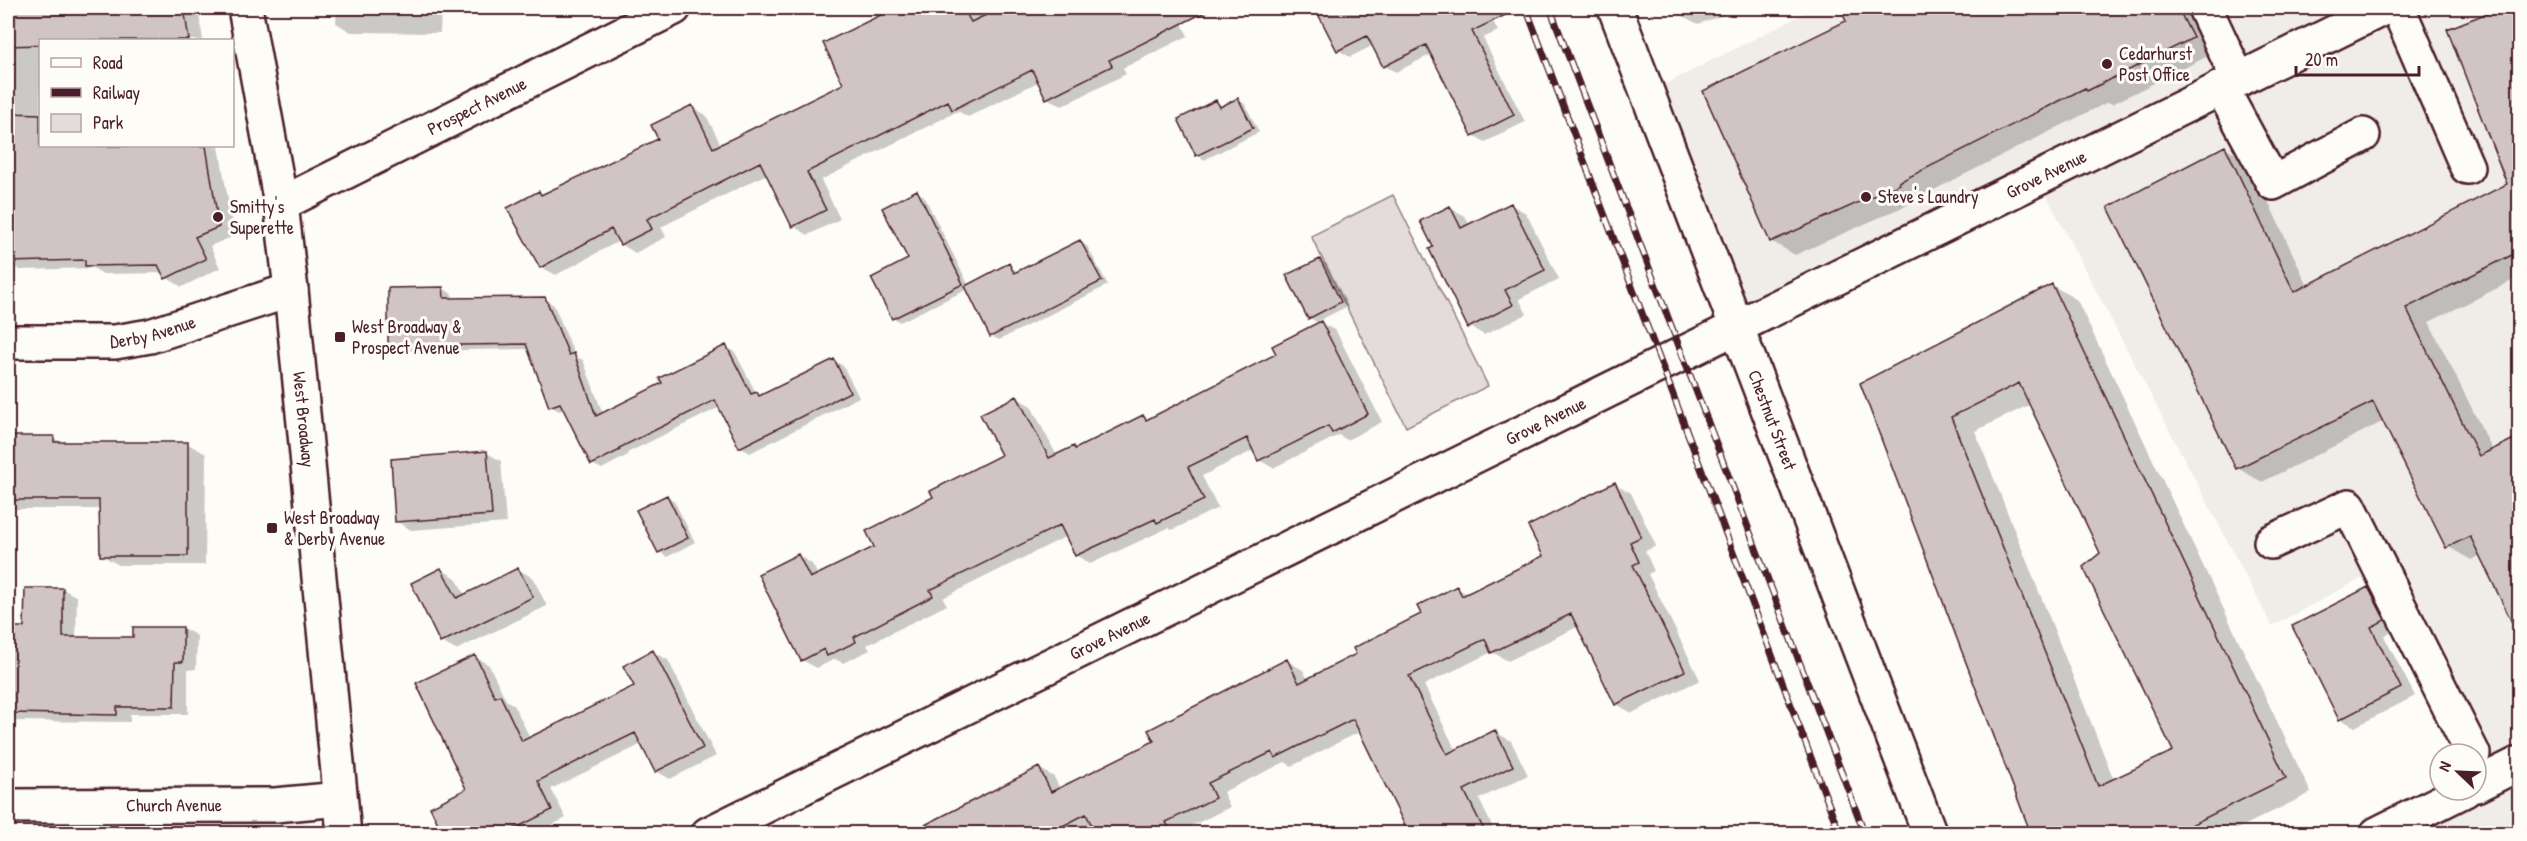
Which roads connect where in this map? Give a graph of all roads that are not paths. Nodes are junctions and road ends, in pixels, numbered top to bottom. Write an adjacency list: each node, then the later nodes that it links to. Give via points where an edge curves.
1 (245, 8): 10 (street, West Broadway)
2 (674, 8): 10 (street, Prospect Avenue)
3 (1615, 8): 12 (street, Chestnut Street)
4 (2205, 8): 7 (street)
5 (2384, 8): 7 (street, Grove Avenue)
6 (2398, 8): 9 (street)
7 (2230, 83): 8 (street, via 2273,183); 12 (street, Grove Avenue)
8 (2363, 135)
9 (2467, 168)
10 (281, 204): 11 (street, West Broadway)
11 (291, 290): 13 (street, Derby Avenue, via 150,336 115,342); 18 (street, West Broadway)
12 (1737, 325): 22 (street, Grove Avenue); 23 (street, Chestnut Street)
13 (8, 342)
14 (2271, 542): 15 (street, via 2349,506)
15 (2460, 742)
16 (2520, 763): 17 (street)
17 (2488, 771)
18 (340, 800): 20 (street, Church Avenue, via 275,806); 21 (street, West Broadway)
19 (2429, 802): 24 (street)
20 (8, 806)
21 (344, 834)
22 (708, 834)
23 (1930, 834)
24 (2377, 834)

